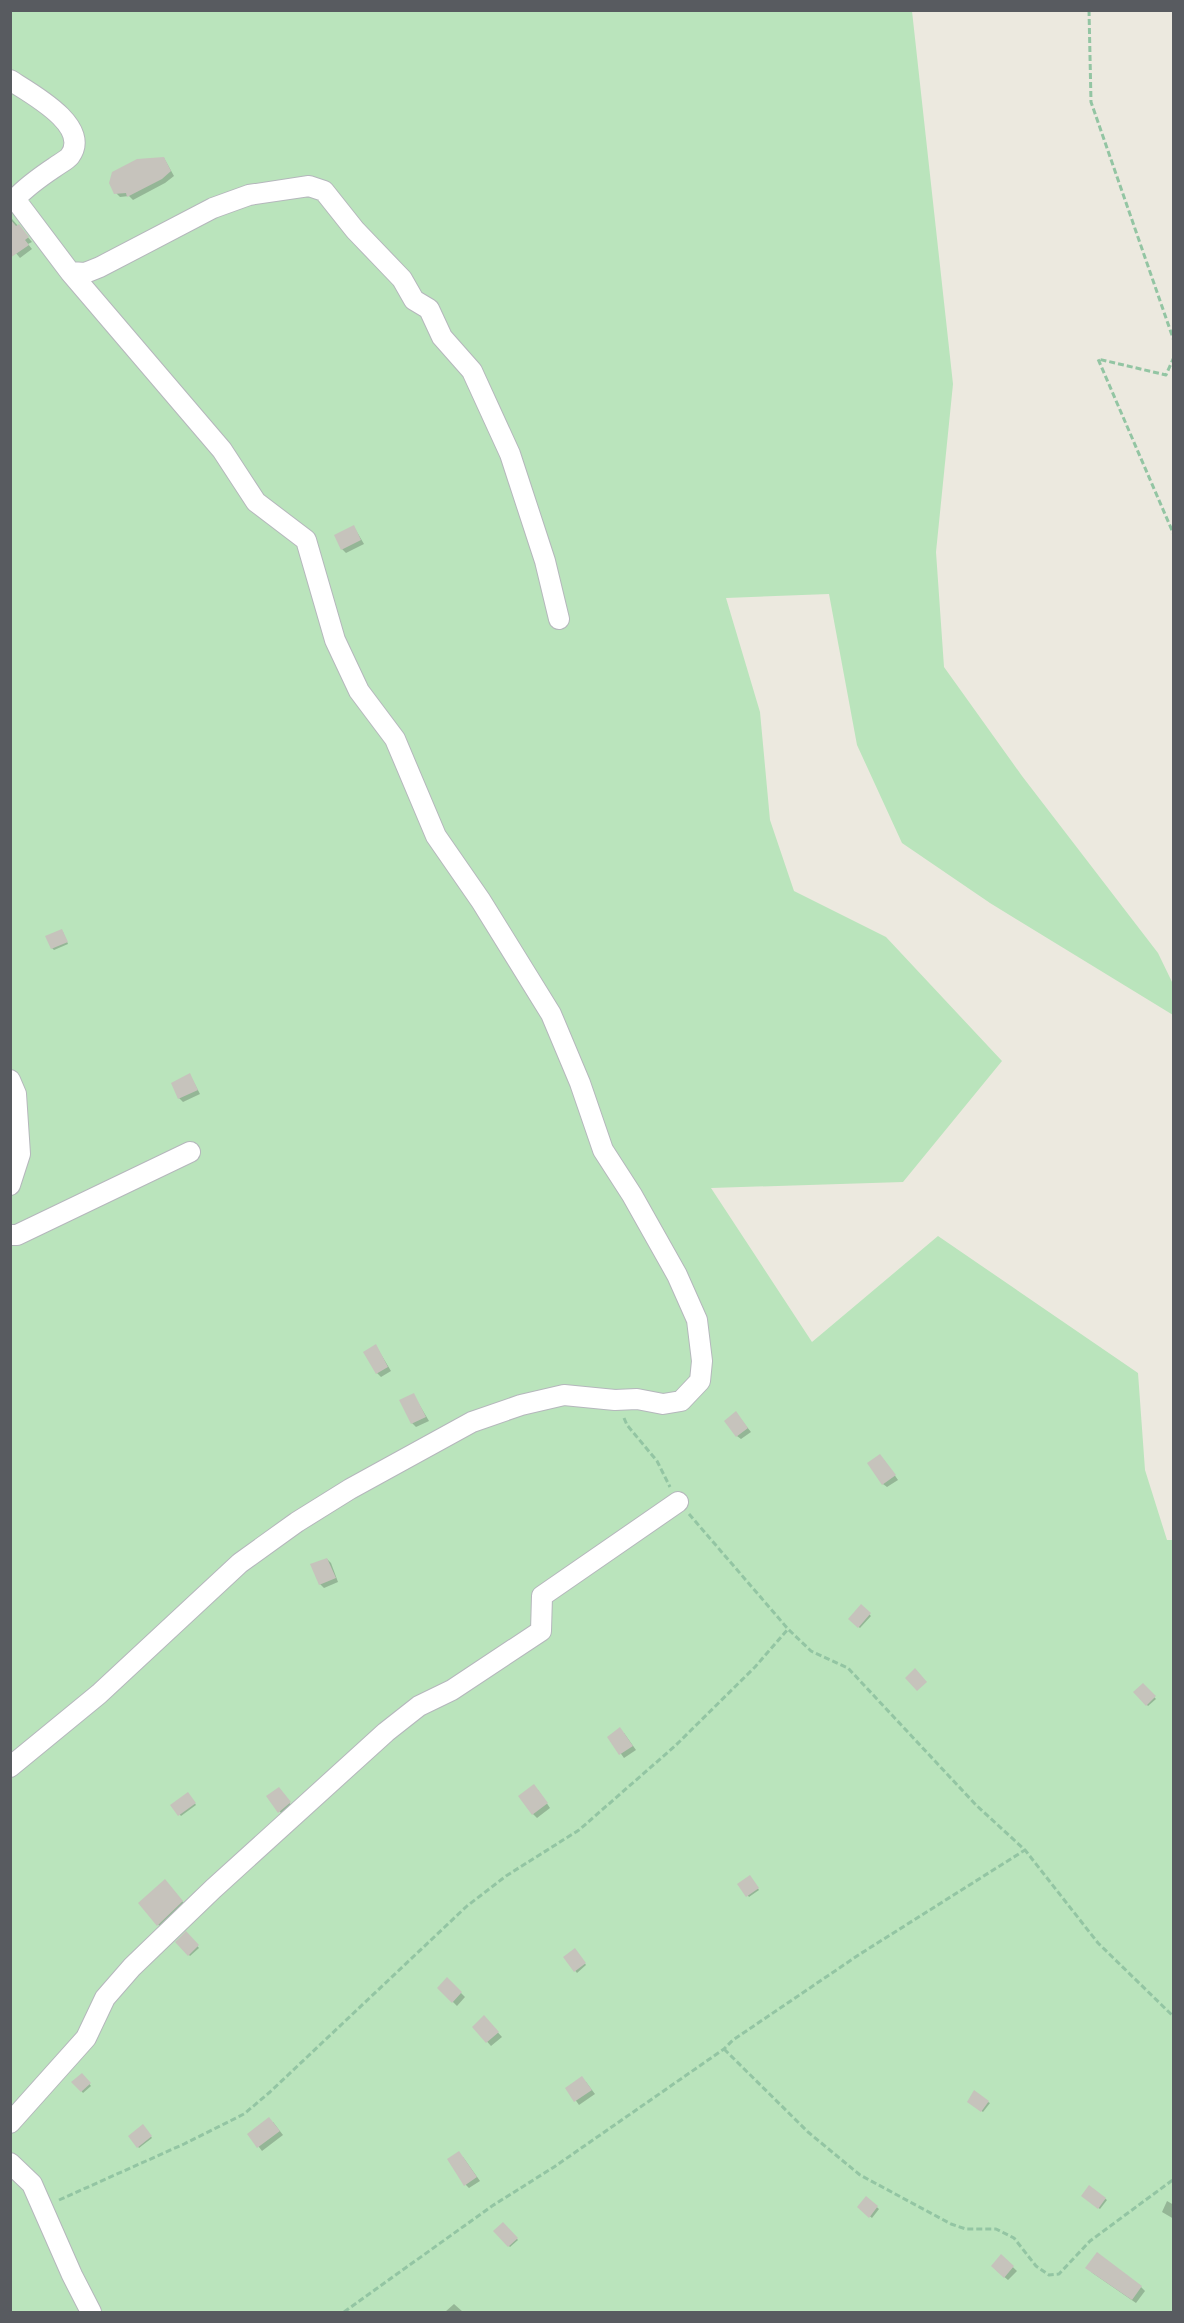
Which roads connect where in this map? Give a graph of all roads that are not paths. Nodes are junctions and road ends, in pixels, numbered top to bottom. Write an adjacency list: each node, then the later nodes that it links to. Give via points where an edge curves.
1 (10, 80): 2 (street, via 70,125 75,140 70,156)
2 (13, 198): 3 (street)
3 (70, 272): 4 (street, via 85,273 99,267 213,208 249,195 309,186 324,190 355,230 402,279 414,300 429,309 442,337 472,371 510,454); 10 (street, via 222,450 256,502 306,540 335,640 359,691 394,739 436,836 551,1014 603,1150 677,1275 697,1320 702,1361 700,1381 681,1401 663,1404 564,1395 521,1405 472,1422 350,1488 240,1563 99,1694)
4 (559, 619)
5 (10, 1080): 7 (street, via 16,1094 20,1154)
6 (190, 1152): 8 (street)
7 (10, 1185)
8 (10, 1235)
9 (678, 1502): 11 (street, via 542,1596 541,1630 386,1732 213,1889 132,1966 105,1998 86,2038)
10 (10, 1767)
11 (10, 2122)
12 (10, 2163): 13 (street, via 32,2184)
13 (91, 2313)

